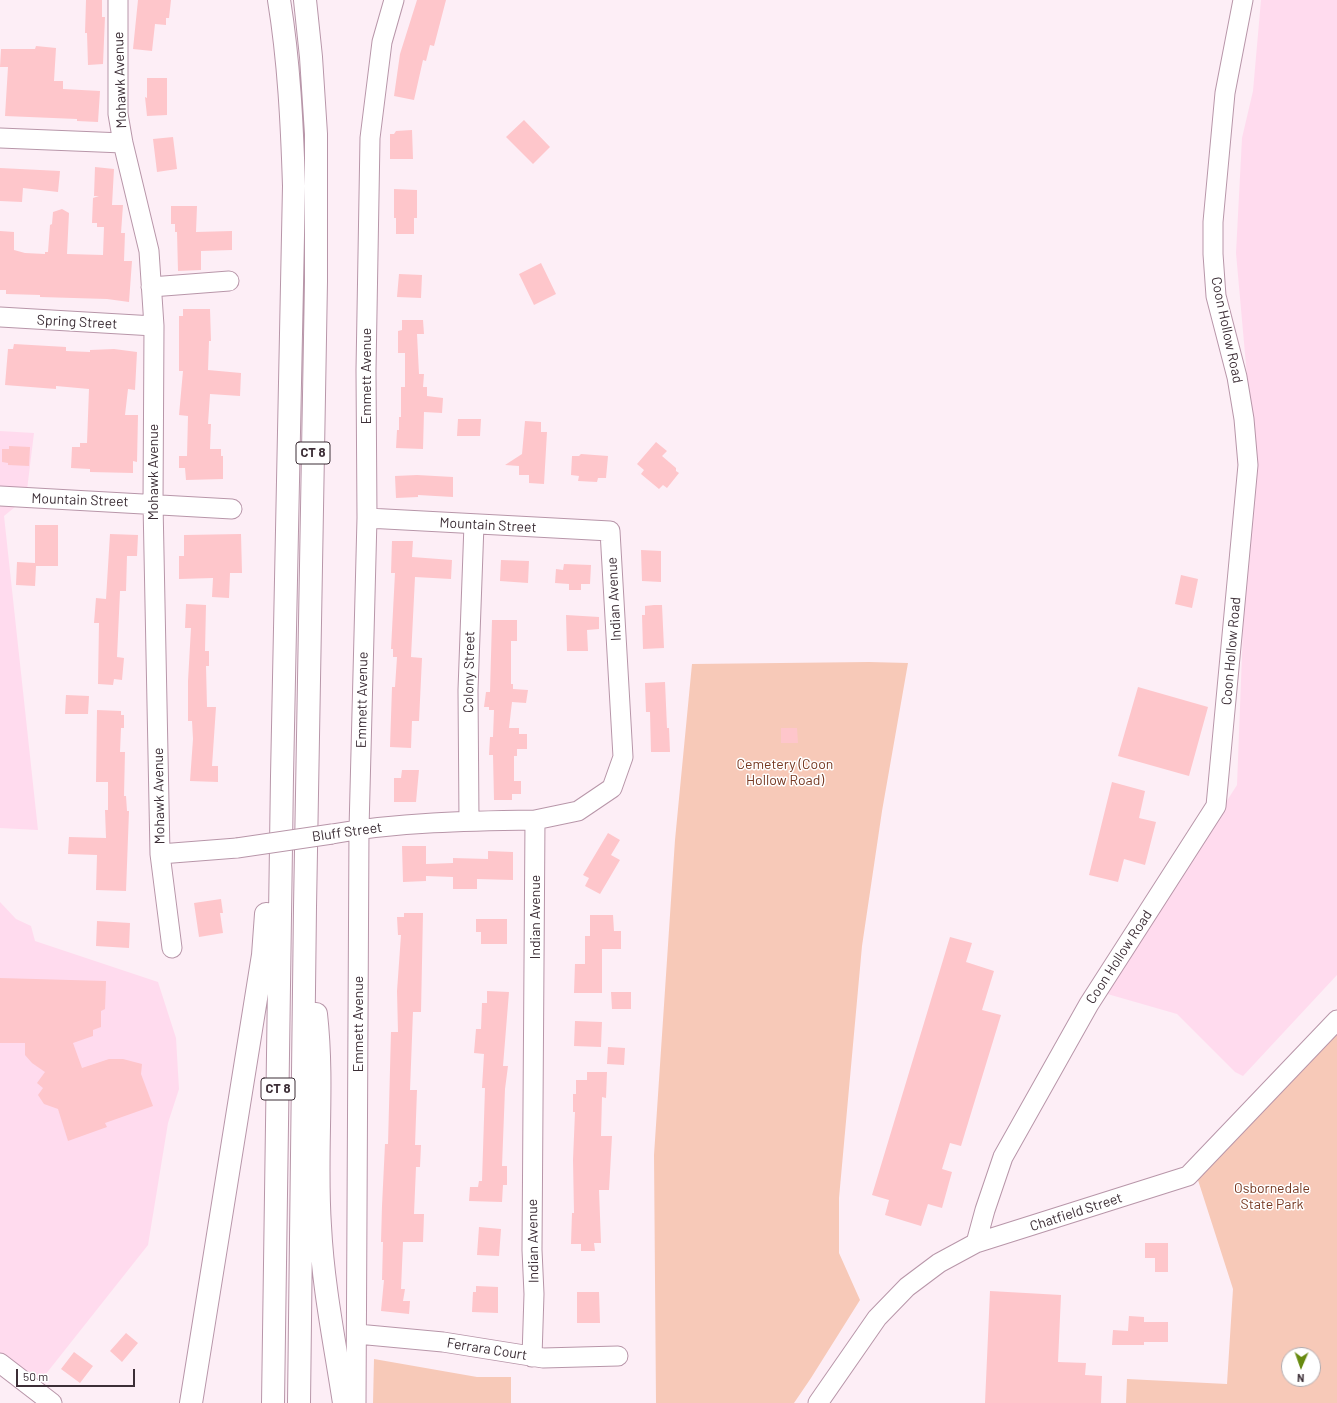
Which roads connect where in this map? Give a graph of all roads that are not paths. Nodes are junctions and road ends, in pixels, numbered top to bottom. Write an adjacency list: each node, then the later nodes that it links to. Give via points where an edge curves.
1 (118, 0): 7 (street, Mohawk Avenue, via 118,114)
2 (279, 0): 18 (highway, CT 8, via 289,92 294,186)
3 (305, 0): 23 (highway, CT 8, via 316,134 316,281)
4 (394, 0): 15 (street, Emmett Avenue, via 382,42 370,138 366,370)
5 (1243, 0): 26 (street, Coon Hollow Road, via 1225,93 1213,222 1216,296 1237,377 1248,465 1216,806 1088,1004 1003,1158)
6 (0, 138): 7 (street)
7 (123, 143): 9 (street, Mohawk Avenue, via 149,251)
8 (229, 281): 9 (street)
9 (151, 287): 11 (street, Mohawk Avenue)
10 (0, 317): 11 (street, Spring Street)
11 (154, 326): 13 (street, Mohawk Avenue)
12 (0, 496): 13 (street, Mountain Street)
13 (153, 503): 14 (street, Mountain Street); 22 (street, Mohawk Avenue)
14 (232, 509)
15 (367, 518): 16 (street, Mountain Street); 21 (street, Emmett Avenue)
16 (474, 524): 17 (street, Mountain Street); 19 (street, Colony Street, via 468,690)
17 (610, 531): 20 (street, Indian Avenue, via 623,757 612,788 578,811)
18 (282, 776): 32 (highway, via 268,874 263,955); 33 (highway, CT 8)
19 (469, 820): 20 (street, Bluff Street); 21 (street, Bluff Street)
20 (535, 820): 29 (street, Indian Avenue)
21 (359, 829): 22 (street, Bluff Street, bridge, via 237,848); 27 (street, Emmett Avenue)
22 (160, 854): 24 (street, Mohawk Avenue)
23 (305, 907): 34 (highway, CT 8); 35 (highway, via 320,1048 320,1233 328,1308)
24 (172, 948)
25 (1337, 1020): 26 (street, Chatfield Street, via 1188,1176)
26 (976, 1243): 37 (street, Chatfield Street, via 939,1263 907,1287 882,1313 854,1349)
27 (356, 1334): 29 (street, Ferrara Court, via 443,1342); 36 (street, Emmett Avenue)
28 (618, 1356): 29 (street, Ferrara Court)
29 (532, 1357)
30 (0, 1363): 31 (street)
31 (52, 1403)
32 (191, 1403)
33 (273, 1403)
34 (299, 1403)
35 (344, 1403)
36 (356, 1403)
37 (818, 1403)

